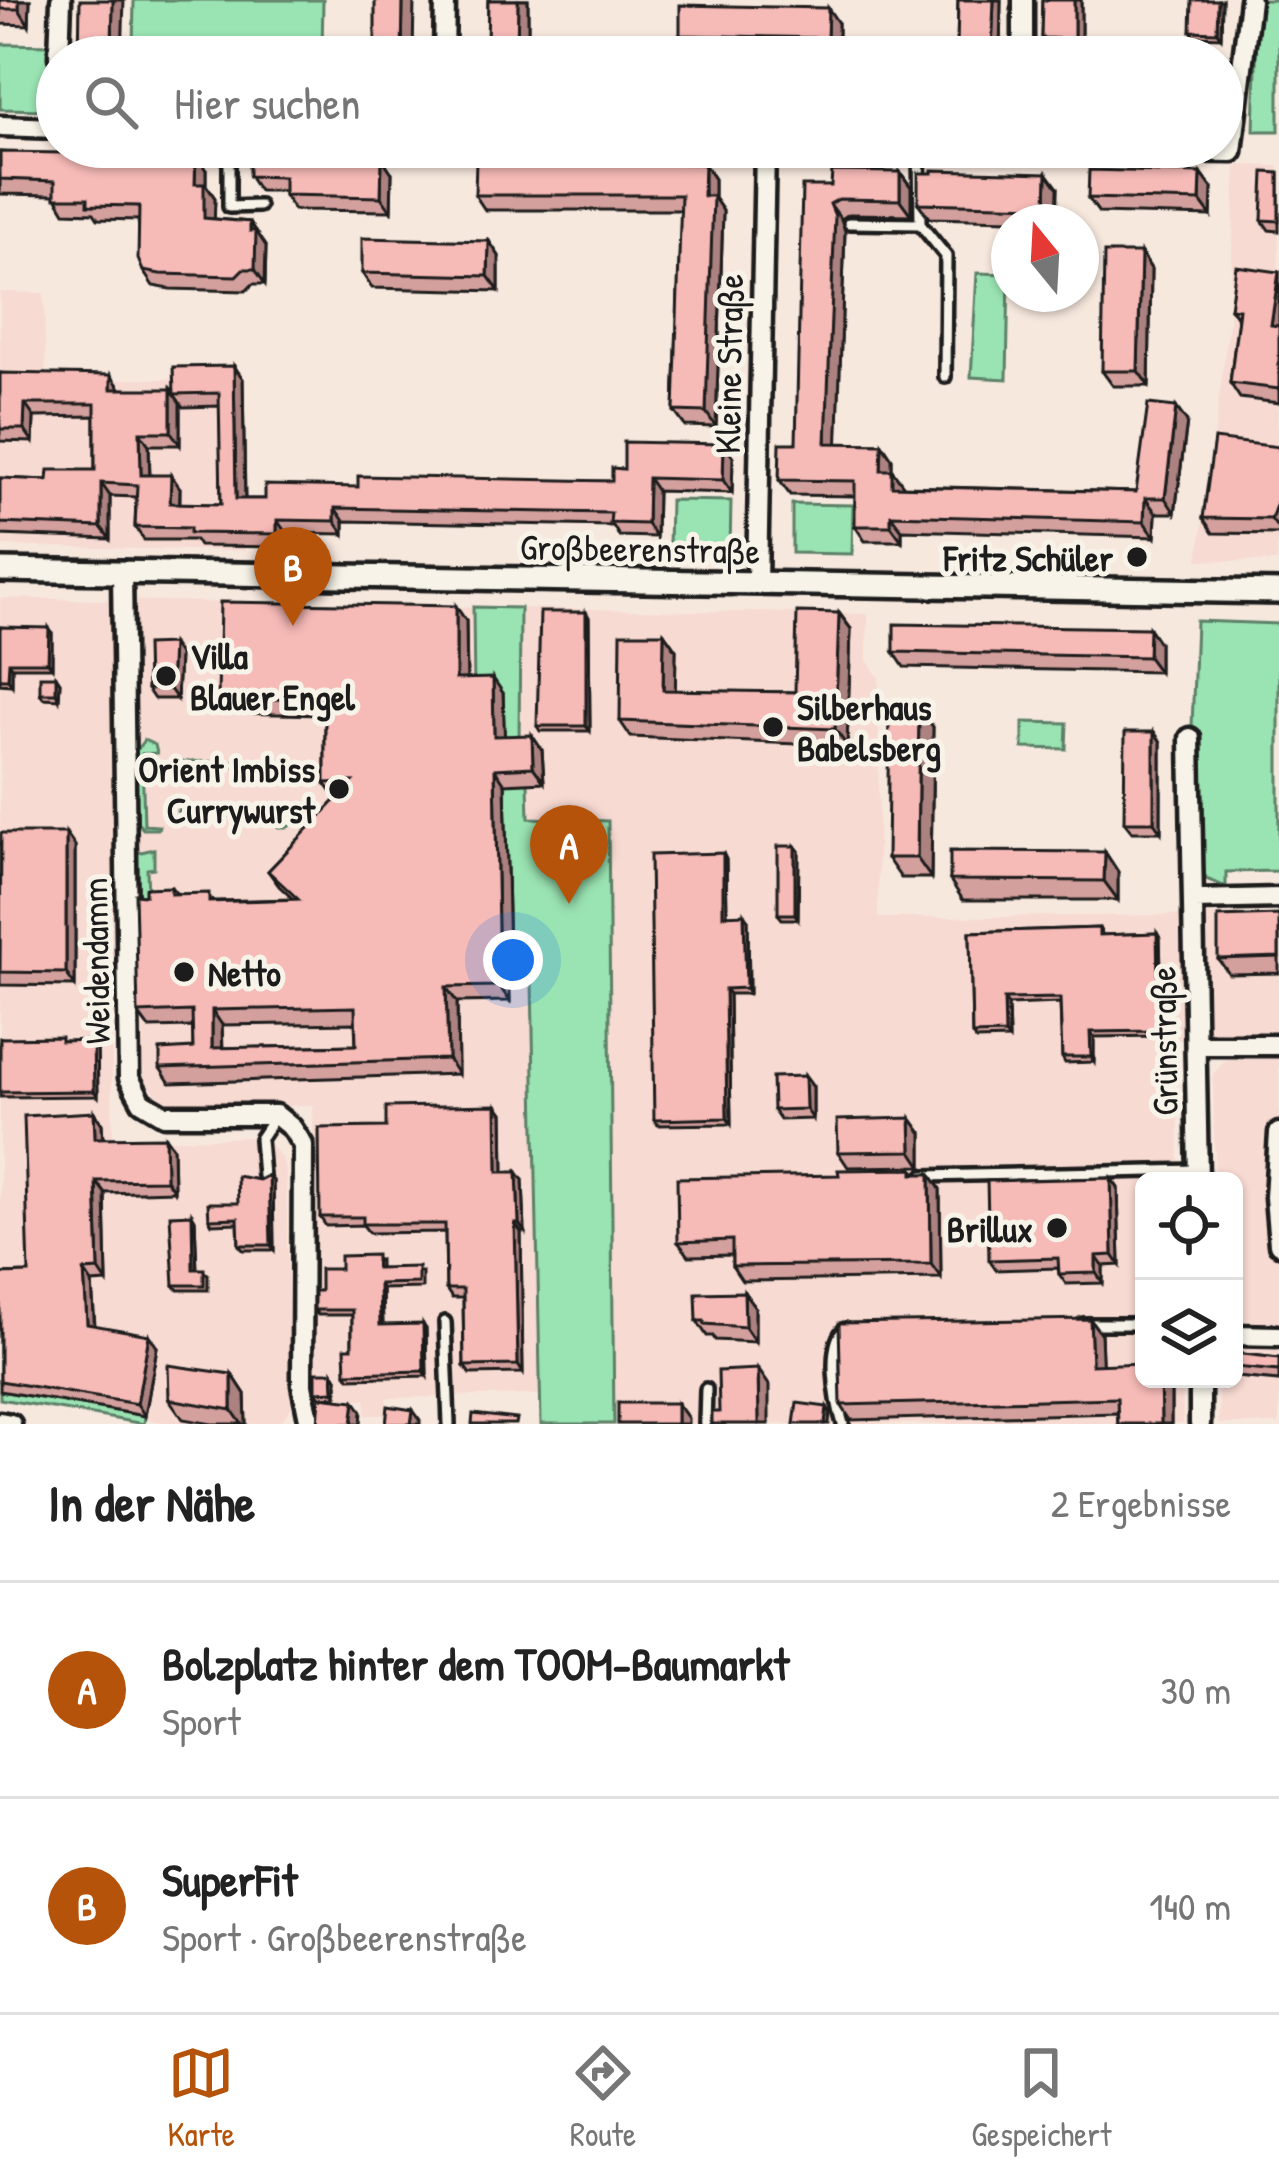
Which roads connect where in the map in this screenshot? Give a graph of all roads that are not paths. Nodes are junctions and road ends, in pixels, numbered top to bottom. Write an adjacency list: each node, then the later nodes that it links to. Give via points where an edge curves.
1 (61, 0): 5 (street)
2 (445, 0): 6 (street)
3 (1023, 0): 7 (street)
4 (1250, 0): 8 (street)
5 (60, 36)
6 (444, 36)
7 (1023, 36)
8 (1243, 59)
9 (0, 126): 10 (street)
10 (36, 127)
11 (229, 168): 14 (lane, via 229,206)
12 (765, 168): 20 (street, Kleine Straße)
13 (919, 168): 16 (lane)
14 (259, 206)
15 (849, 224): 16 (lane)
16 (920, 224): 17 (lane, via 946,256)
17 (945, 376)
18 (0, 570): 19 (street, Großbeerenstraße)
19 (122, 573): 20 (street, Großbeerenstraße); 27 (street, Weidendamm, via 129,1078 142,1102 164,1115)
20 (757, 583): 21 (street, Großbeerenstraße)
21 (1279, 592)
22 (1190, 738): 24 (street, Grünstraße)
23 (1279, 898): 24 (street)
24 (1195, 900): 25 (street, Grünstraße)
25 (1196, 1045): 26 (street); 29 (street, Grünstraße)
26 (1279, 1045)
27 (276, 1115): 30 (lane, via 260,1139); 44 (street, via 303,1145 302,1384)
28 (1279, 1133): 33 (street)
29 (1198, 1172)
30 (262, 1176)
31 (921, 1176): 32 (lane)
32 (1135, 1176)
33 (1279, 1244)
34 (446, 1322): 45 (lane)
35 (1076, 1324): 36 (lane)
36 (1135, 1324)
37 (851, 1328): 47 (lane, via 835,1341)
38 (1243, 1335): 39 (street)
39 (1279, 1336)
40 (706, 1388): 46 (lane)
41 (1200, 1388): 48 (street)
42 (0, 1422): 43 (street)
43 (11, 1424)
44 (310, 1424)
45 (449, 1424)
46 (705, 1424)
47 (843, 1424)
48 (1200, 1424)

